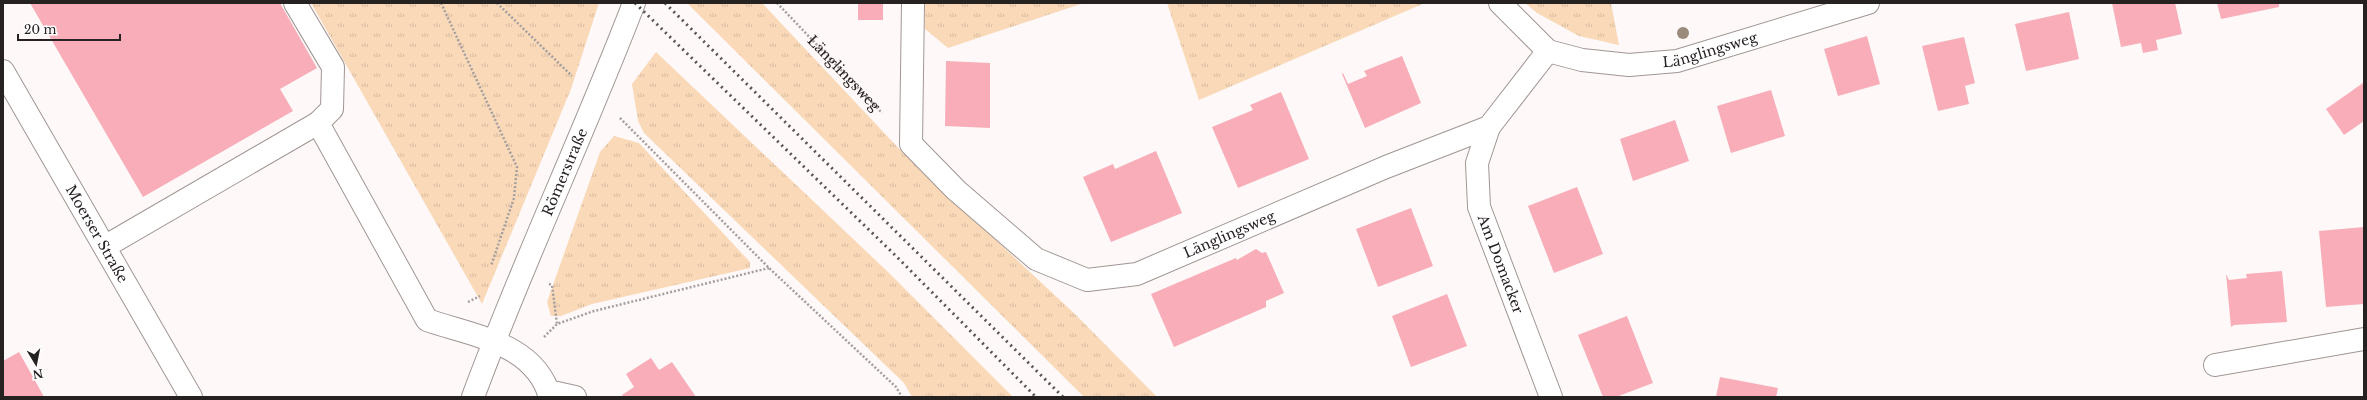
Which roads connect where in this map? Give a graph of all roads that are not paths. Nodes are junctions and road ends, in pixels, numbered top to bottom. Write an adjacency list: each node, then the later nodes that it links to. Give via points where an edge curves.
1 (295, 3): 8 (street, via 333,67 332,109)
2 (634, 3): 12 (street, Römerstraße)
3 (913, 3): 9 (street, Länglingsweg, via 911,144 956,190 1036,259 1087,280 1136,274 1386,167)
4 (1500, 3): 6 (street)
5 (1868, 3): 6 (street, Länglingsweg, via 1677,61 1629,65 1582,60)
6 (1548, 51): 9 (street)
7 (3, 72): 10 (street, Moerser Straße)
8 (318, 123): 10 (street); 12 (street, via 427,320)
9 (1489, 127): 18 (street, Am Domacker, via 1477,163 1479,207)
10 (106, 246): 15 (street, Moerser Straße)
11 (2364, 339): 13 (street)
12 (494, 340): 14 (street, via 523,357 538,370); 16 (street, Römerstraße)
13 (2215, 365)
14 (549, 394): 17 (street)
15 (191, 397)
16 (473, 397)
17 (575, 397)
18 (1551, 397)

